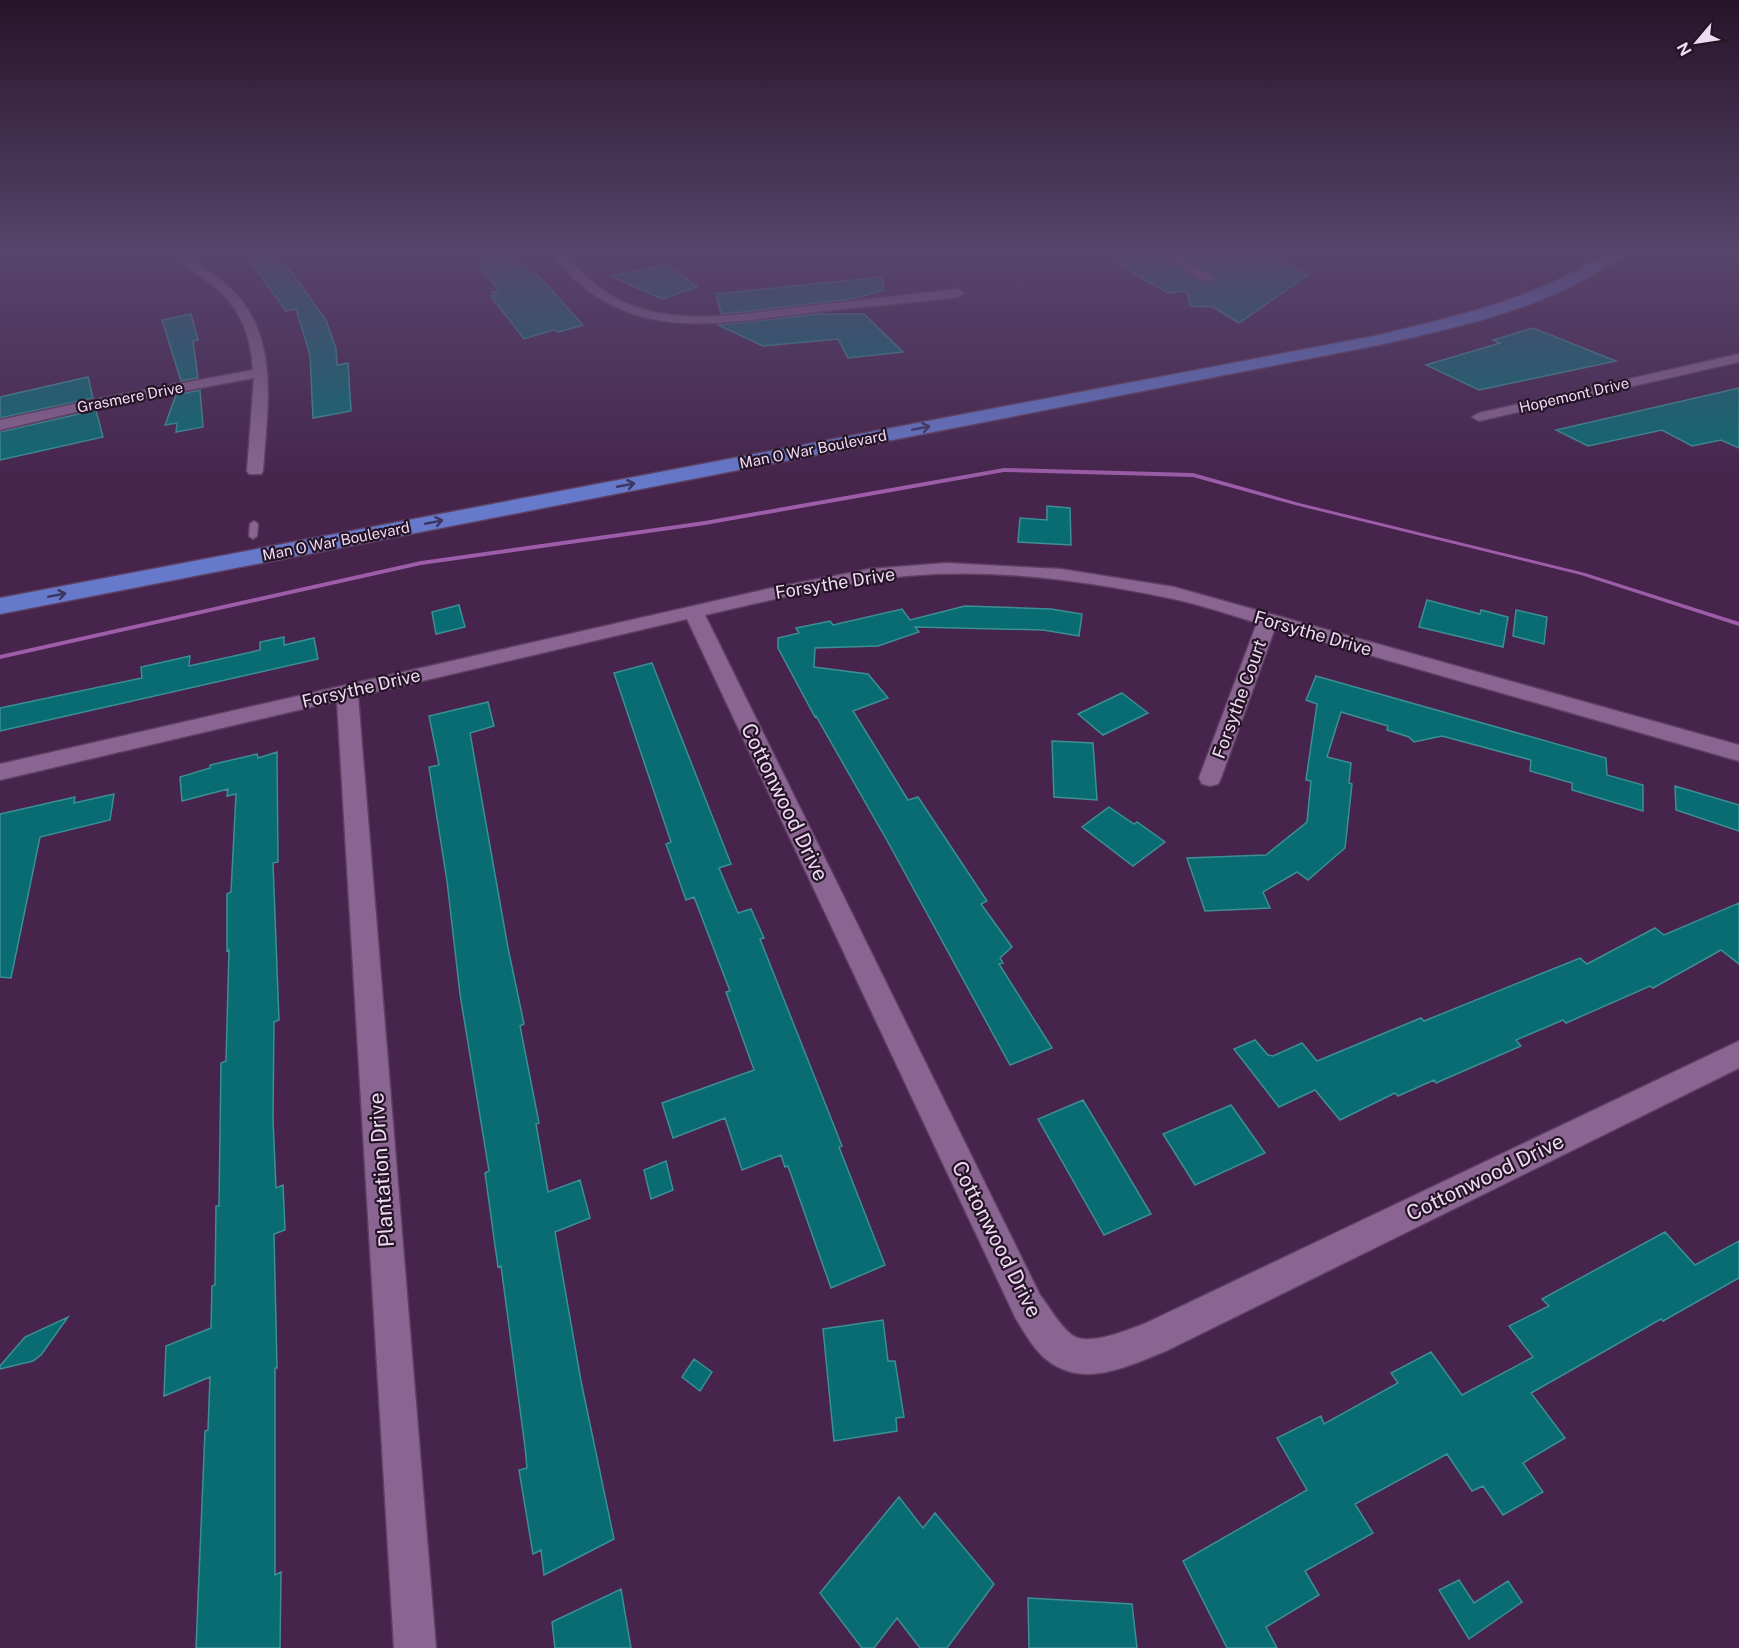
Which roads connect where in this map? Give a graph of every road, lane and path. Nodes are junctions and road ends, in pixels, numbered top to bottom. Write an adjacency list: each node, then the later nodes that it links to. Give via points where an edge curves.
1 (253, 331): 5 (street)
2 (1347, 331): 9 (main road, Man O War Boulevard)
3 (1419, 331): 12 (main road, Man O War Boulevard, one-way to 3)
4 (1739, 358): 6 (street, Hopemont Drive)
5 (260, 373): 7 (street, Grasmere Drive); 8 (street)
6 (1479, 417)
7 (0, 425)
8 (255, 471)
9 (417, 505)
10 (277, 531): 11 (main road, Man O War Boulevard, via 253,530)
11 (231, 540)
12 (0, 606)
13 (694, 613): 14 (street, Forsythe Drive, via 870,575 968,569 1113,581 1174,593); 15 (street, Forsythe Drive); 19 (street, Cottonwood Drive, via 1028,1307 1047,1334 1074,1355 1111,1355 1153,1338)
14 (1268, 621): 16 (street, Forsythe Drive); 18 (street, Forsythe Court)
15 (347, 691): 17 (street, Forsythe Drive); 20 (street, Plantation Drive)
16 (1739, 753)
17 (0, 772)
18 (1210, 778)
19 (1739, 1054)
20 (415, 1648)

